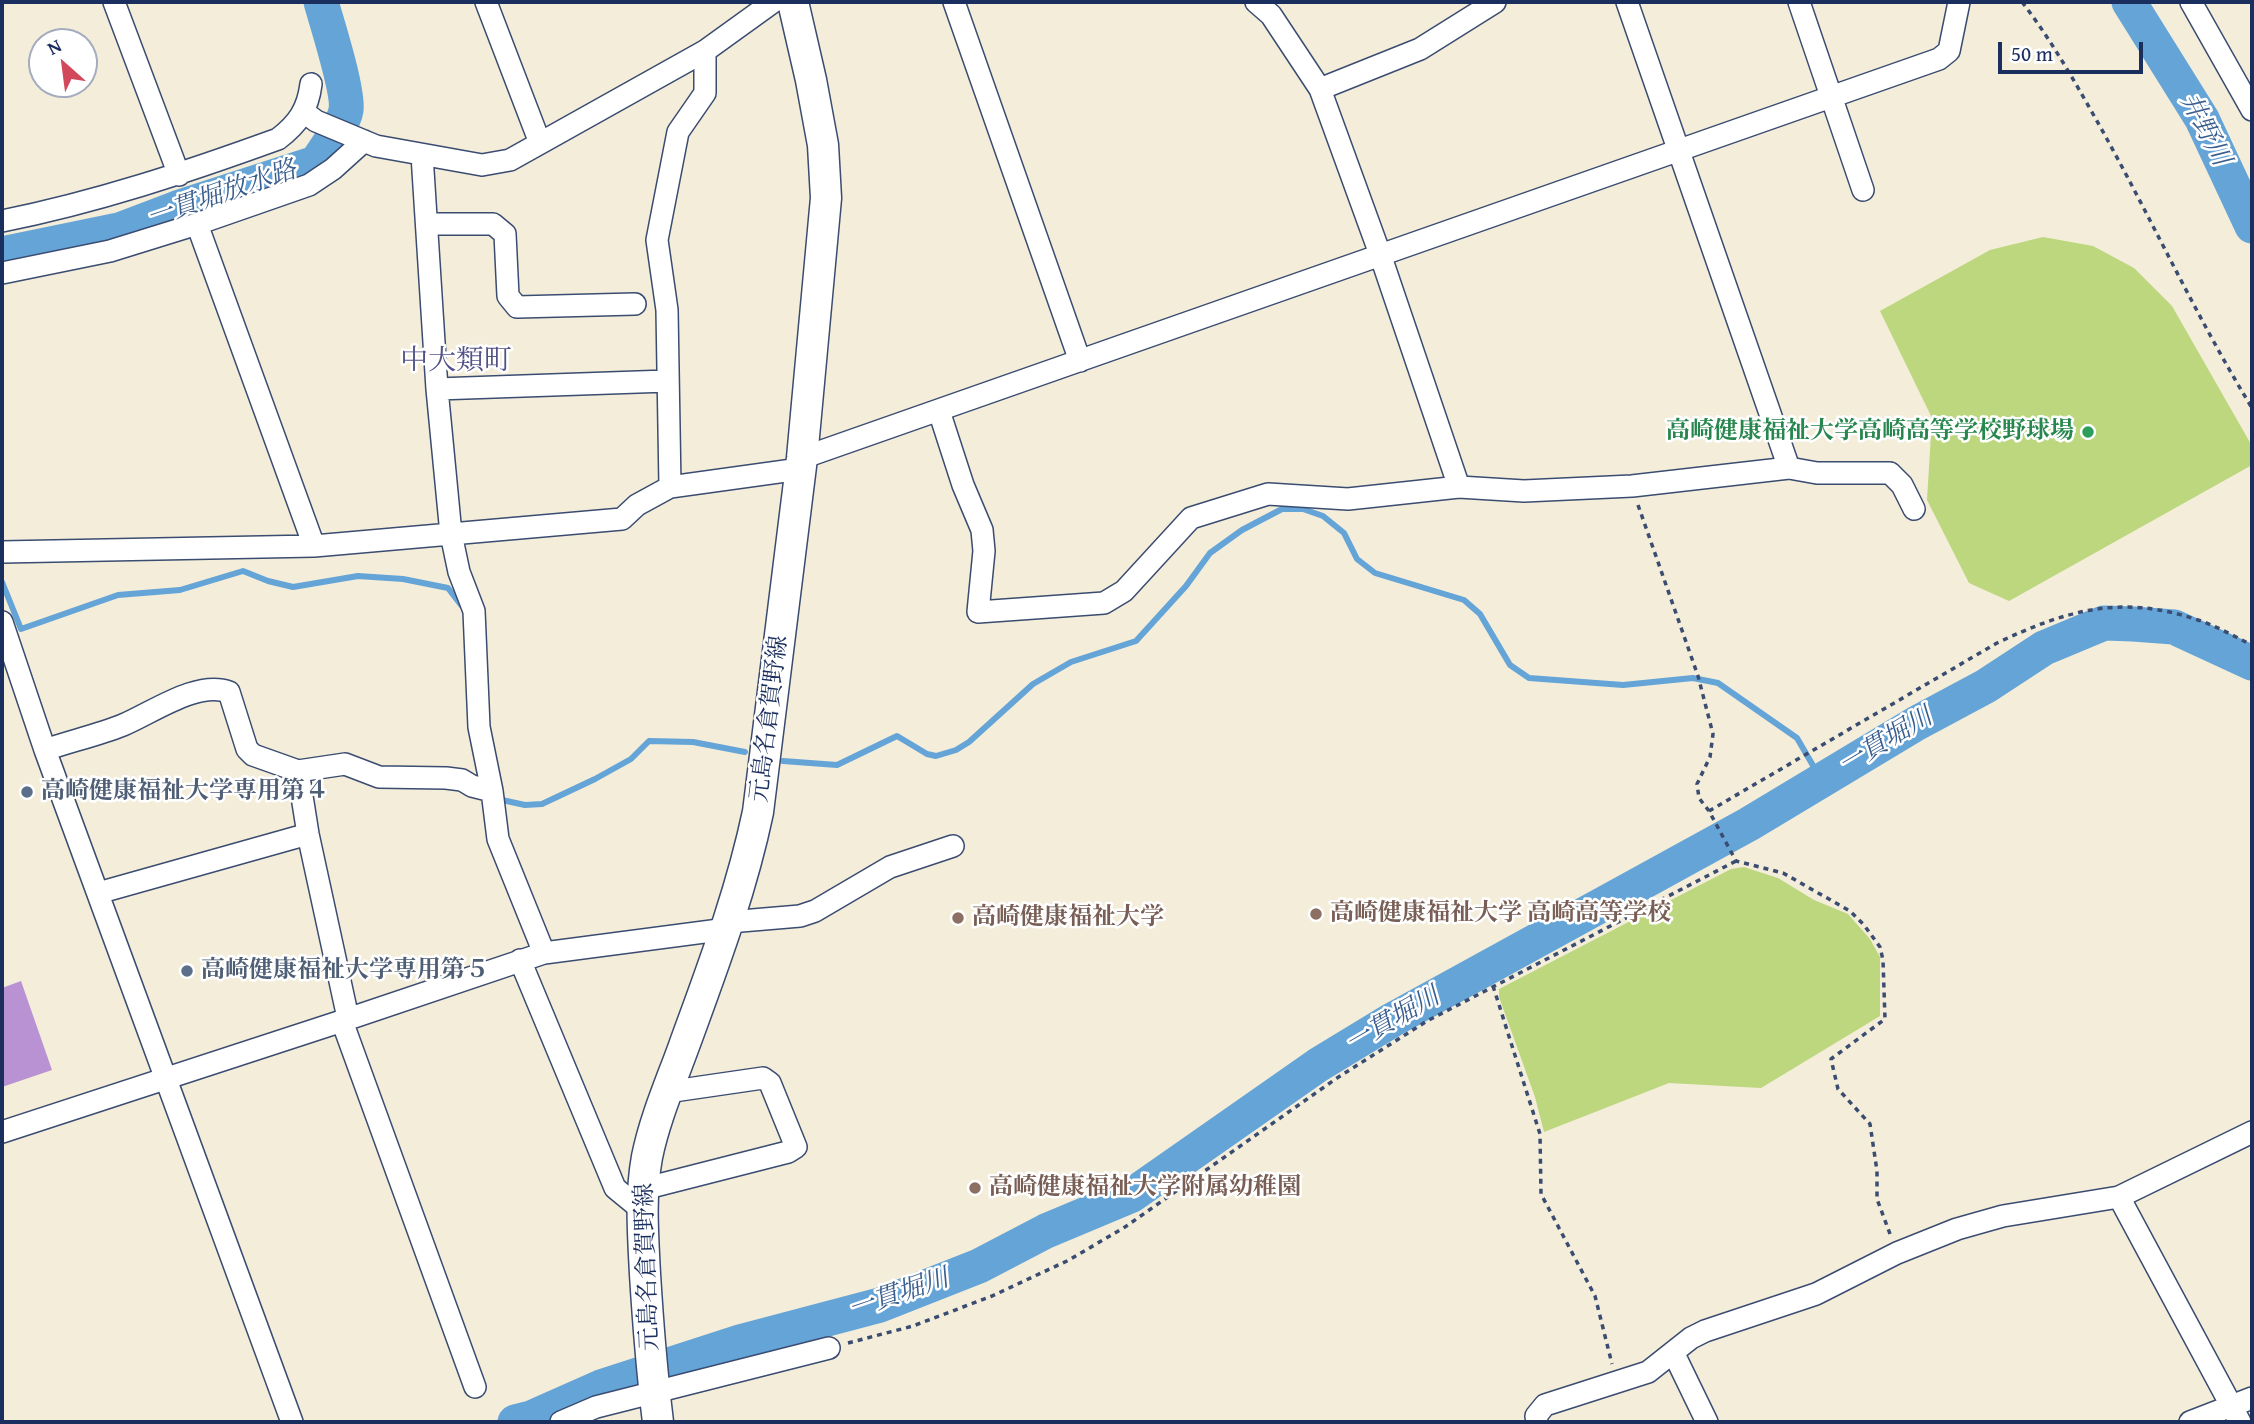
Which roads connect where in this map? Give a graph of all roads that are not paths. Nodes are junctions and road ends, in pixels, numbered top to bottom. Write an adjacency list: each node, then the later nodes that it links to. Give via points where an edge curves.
1 (114, 2): 22 (street)
2 (486, 2): 19 (street)
3 (773, 2): 12 (street)
4 (793, 2): 34 (main road, 元島名倉賀野線, via 823,145 826,198)
5 (954, 2): 30 (street)
6 (1495, 2): 14 (street, via 1420,49)
7 (1627, 2): 20 (street)
8 (1799, 2): 15 (street)
9 (1959, 2): 15 (street, via 1948,51 1939,59)
10 (2191, 2): 16 (street)
11 (1271, 6): 14 (street)
12 (705, 51): 19 (street); 31 (street, via 705,93 677,132 657,240 667,310)
13 (311, 85): 17 (street)
14 (1320, 89): 27 (street)
15 (1832, 96): 20 (street); 23 (street)
16 (2252, 110)
17 (310, 116): 18 (street); 22 (street, via 278,139)
18 (356, 138): 21 (street); 25 (street, via 334,169 309,185)
19 (540, 143): 21 (street, via 510,160 482,165)
20 (1679, 149): 27 (street); 35 (street)
21 (422, 155): 26 (street)
22 (179, 175): 24 (street)
23 (1863, 190)
24 (2, 221)
25 (197, 224): 28 (street, via 110,251); 40 (street)
26 (427, 224): 29 (street, via 493,224 505,234 508,296 517,307); 32 (street)
27 (1380, 254): 30 (street); 37 (street)
28 (2, 273)
29 (635, 304)
30 (1080, 360): 33 (street)
31 (667, 381): 32 (street); 36 (street)
32 (438, 388): 39 (street)
33 (939, 411): 34 (street); 37 (street, via 982,530 978,612 1104,603 1124,591 1191,518 1268,494 1348,499)
34 (801, 464): 36 (street); 49 (main road, 元島名倉賀野線, via 758,812)
35 (1789, 468): 37 (street, via 1632,486 1524,491); 38 (street, via 1817,473 1890,473)
36 (670, 486): 39 (street, via 622,519)
37 (1459, 487)
38 (1914, 509)
39 (451, 534): 40 (street); 45 (street, via 474,611 480,727)
40 (314, 546): 41 (street)
41 (2, 552)
42 (2, 622): 43 (street)
43 (45, 750): 44 (street, via 124,724 202,690 220,688 229,692 247,749); 48 (street)
44 (298, 771): 45 (street, via 345,764 379,777 446,778); 46 (street)
45 (492, 791): 50 (street, via 498,839)
46 (308, 834): 48 (street); 52 (street)
47 (953, 846): 49 (street, via 890,867 815,911)
48 (98, 893): 53 (street)
49 (728, 926): 50 (street); 54 (main road, 元島名倉賀野線)
50 (544, 953): 51 (street)
51 (520, 960): 52 (street); 58 (street, via 615,1188)
52 (345, 1020): 53 (street); 61 (street)
53 (166, 1079): 55 (street); 65 (street)
54 (667, 1093): 58 (main road, 元島名倉賀野線, via 647,1157); 58 (street, via 763,1078 770,1083 796,1147)
55 (2, 1132)
56 (2252, 1132): 57 (street)
57 (2119, 1197): 60 (street, via 2003,1216 1957,1229 1816,1294 1705,1331); 64 (street)
58 (643, 1200): 63 (main road, 元島名倉賀野線)
59 (829, 1348): 63 (street)
60 (1674, 1354): 67 (street, via 1648,1373 1545,1405); 68 (street)
61 (475, 1387)
62 (2252, 1398): 64 (street)
63 (655, 1402): 66 (street, via 596,1407)
64 (2235, 1414): 69 (street)
65 (292, 1422)
66 (561, 1422)
67 (1537, 1422)
68 (1707, 1422)
69 (2190, 1422)

